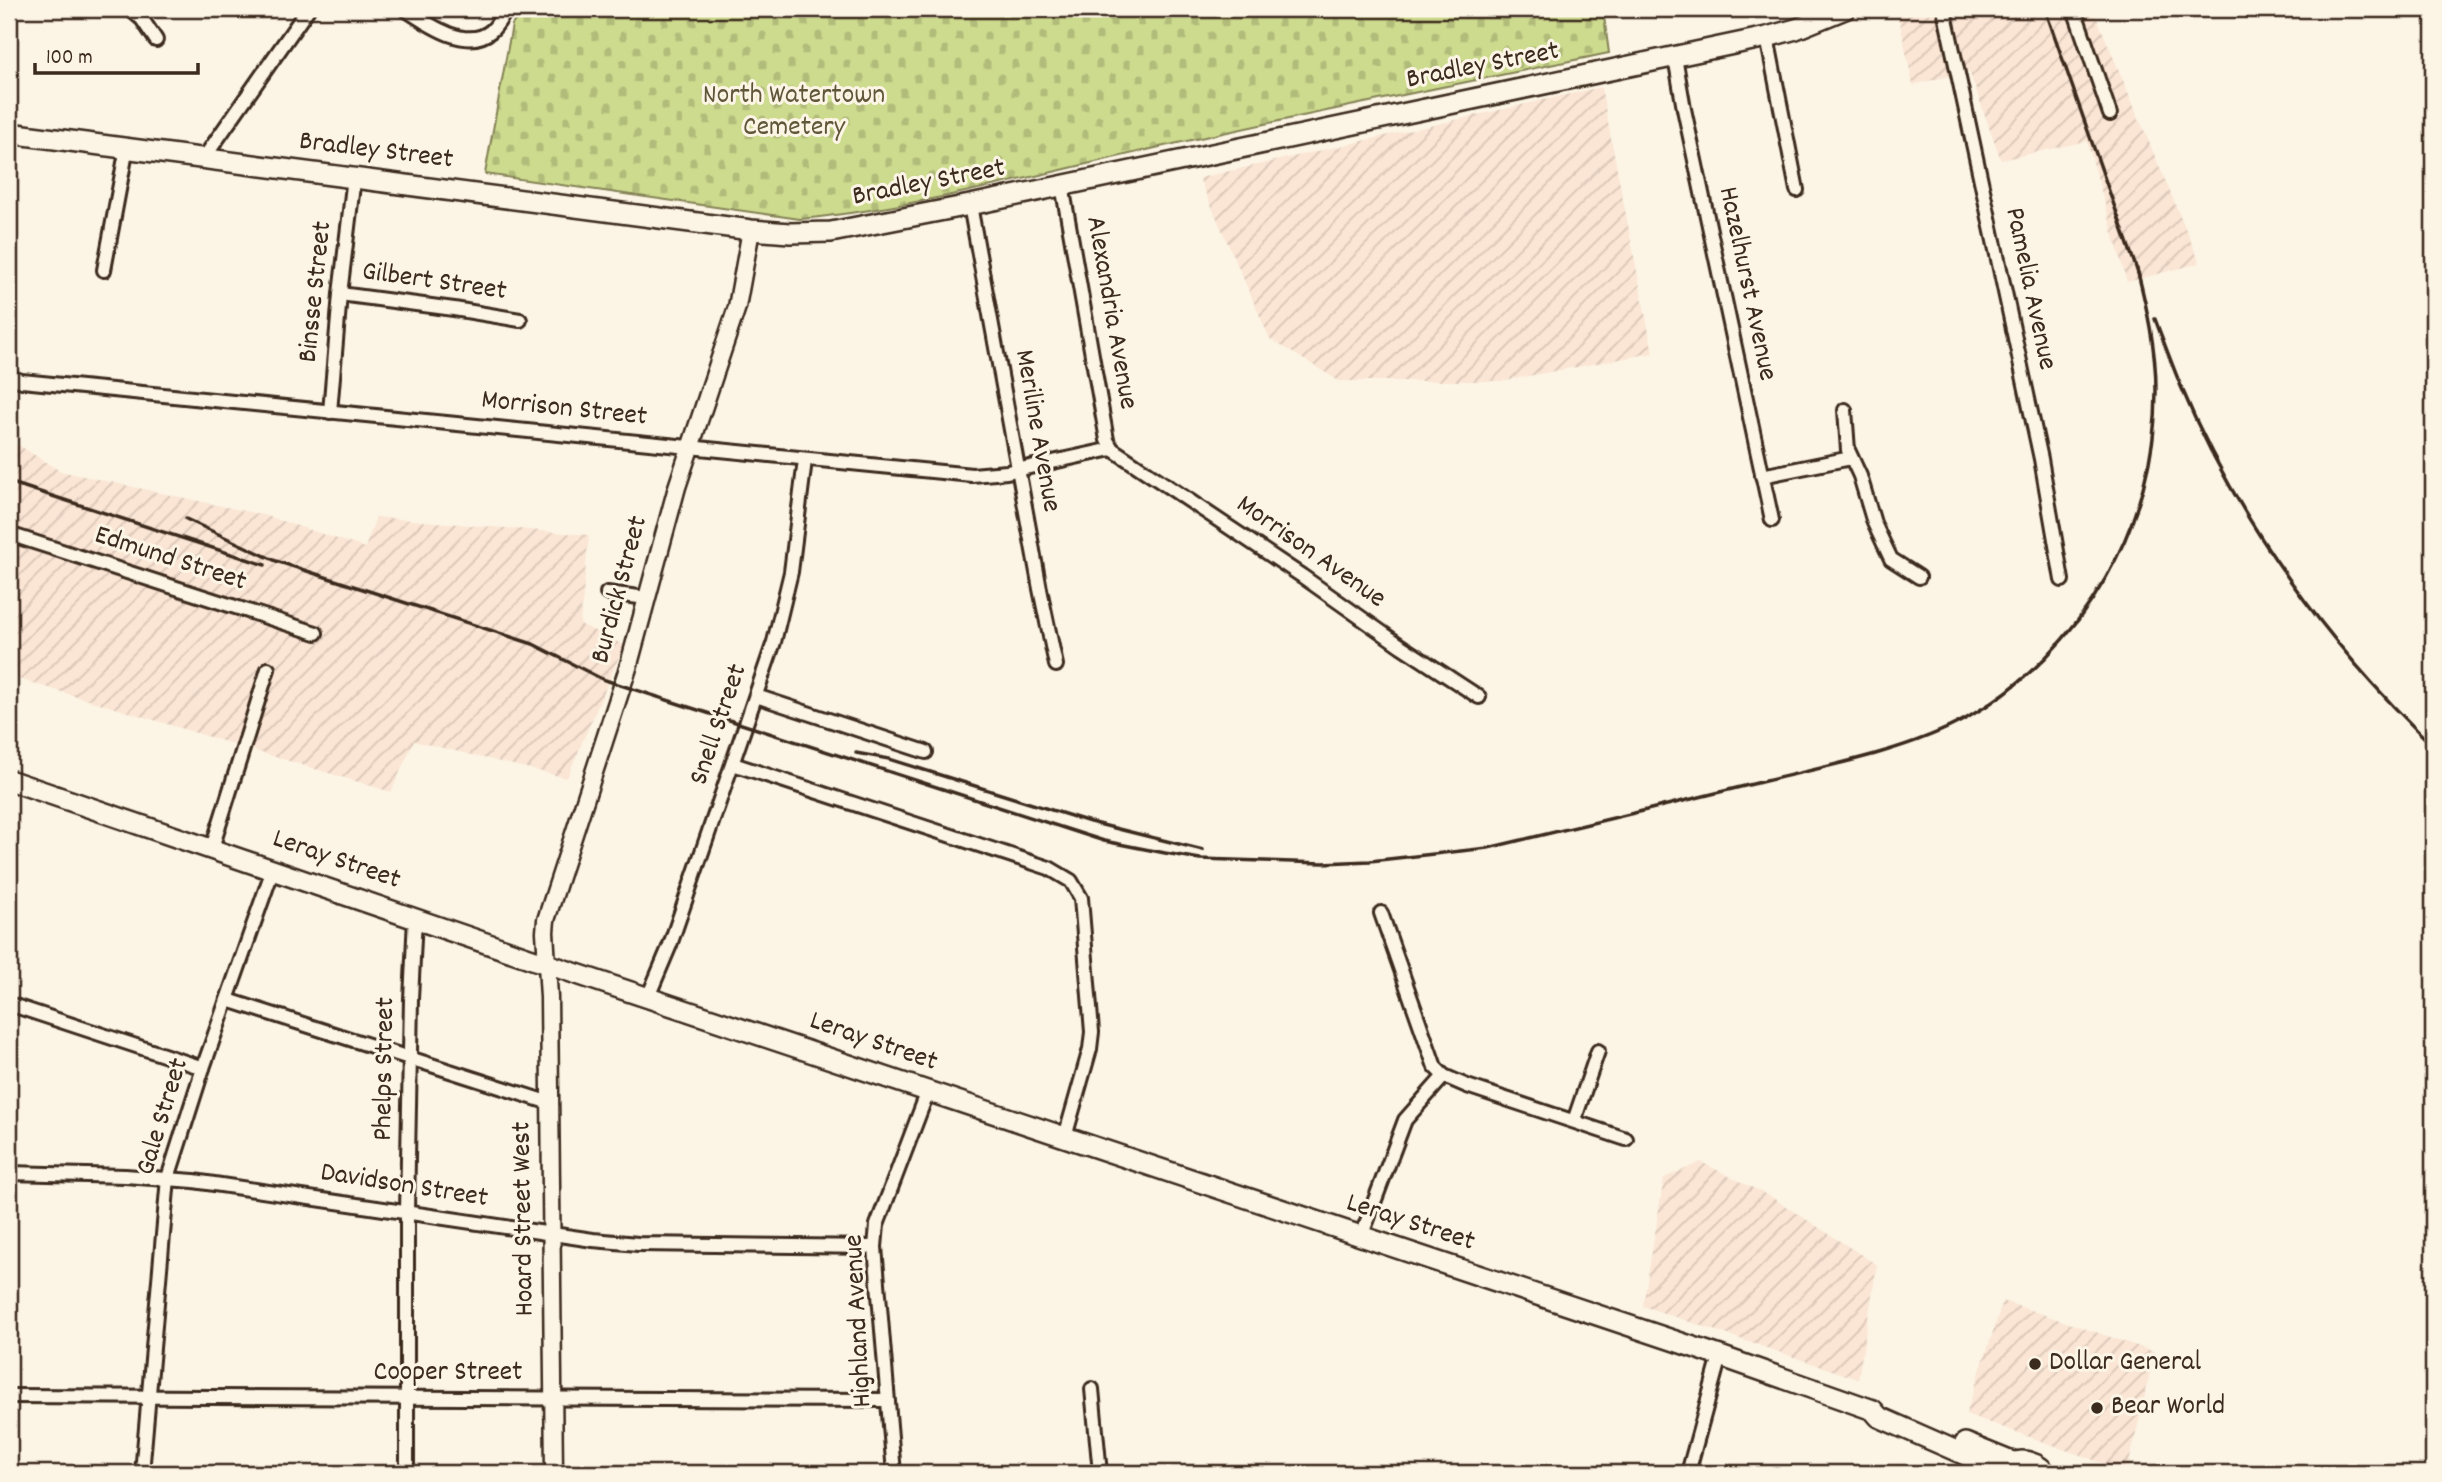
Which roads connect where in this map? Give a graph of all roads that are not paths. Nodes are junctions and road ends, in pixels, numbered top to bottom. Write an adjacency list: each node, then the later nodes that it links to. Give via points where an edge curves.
1 (130, 9): 9 (street)
2 (308, 9): 14 (street)
3 (405, 9): 4 (street, via 437,29 461,37 490,32)
4 (507, 9)
5 (1845, 9): 8 (main road, Bradley Street)
6 (1944, 9): 35 (street, Pamelia Avenue, via 2041,458)
7 (2074, 9): 11 (street)
8 (1768, 37): 10 (main road, Bradley Street); 17 (street)
9 (156, 40)
10 (1675, 57): 16 (main road, Bradley Street); 31 (street, Hazelhurst Avenue)
11 (2110, 114)
12 (9, 133): 13 (main road, Bradley Street)
13 (127, 147): 14 (main road, Bradley Street); 20 (street)
14 (204, 158): 15 (main road, Bradley Street)
15 (354, 177): 19 (main road, Bradley Street); 21 (street, Binsse Street)
16 (1062, 185): 18 (main road, Bradley Street); 27 (street, Alexandria Avenue)
17 (1797, 190)
18 (970, 205): 19 (main road, Bradley Street, via 831,232); 30 (street, Meriline Avenue)
19 (751, 229): 26 (street, Burdick Street, via 737,307)
20 (104, 270)
21 (340, 294): 22 (street, Gilbert Street); 25 (street, Binsse Street)
22 (520, 320)
23 (9, 377): 25 (street, Morrison Street)
24 (1845, 410): 28 (street)
25 (330, 412): 26 (street, Morrison Street)
26 (689, 447): 29 (street, Morrison Street); 37 (street, Burdick Street)
27 (1112, 449): 30 (street, Morrison Street); 42 (street, Morrison Avenue)
28 (1851, 458): 31 (street); 34 (street, via 1886,551)
29 (805, 460): 30 (street, Morrison Street, via 972,475); 41 (street, Snell Street, via 791,572)
30 (1019, 469): 39 (street, Meriline Avenue)
31 (1762, 476): 32 (street, Hazelhurst Avenue)
32 (1772, 520)
33 (9, 534): 38 (street, Edmund Street)
34 (1919, 577)
35 (2062, 580)
36 (607, 593): 37 (street)
37 (647, 598): 50 (street, Burdick Street, via 547,920)
38 (316, 633)
39 (1056, 665)
40 (268, 669): 46 (street)
41 (756, 696): 43 (street); 44 (street, Snell Street)
42 (1479, 697)
43 (926, 752)
44 (733, 764): 51 (street, Snell Street); 61 (street, via 1049,868 1071,881 1082,898 1092,1032)
45 (9, 780): 46 (main road, Leray Street)
46 (212, 848): 47 (main road, Leray Street)
47 (273, 869): 49 (main road, Leray Street); 52 (street, Gale Street)
48 (1381, 913): 57 (street, via 1435,1067)
49 (415, 918): 50 (main road, Leray Street); 55 (street, Phelps Street)
50 (547, 964): 51 (main road, Leray Street); 59 (street, Hoard Street West)
51 (648, 997): 58 (main road, Leray Street)
52 (228, 1000): 55 (street); 56 (street, Gale Street)
53 (9, 1004): 56 (street)
54 (1598, 1051): 60 (street)
55 (411, 1059): 59 (street); 65 (street, Phelps Street)
56 (203, 1068): 64 (street, Gale Street)
57 (1444, 1076): 60 (street); 67 (street, via 1405,1120)
58 (928, 1091): 61 (main road, Leray Street); 68 (street, Highland Avenue, via 877,1225)
59 (550, 1103): 66 (street, Hoard Street West)
60 (1574, 1121): 62 (street)
61 (1065, 1138): 67 (main road, Leray Street)
62 (1626, 1139)
63 (9, 1173): 64 (street, Davidson Street)
64 (168, 1178): 65 (street, Davidson Street); 72 (street, Gale Street)
65 (407, 1212): 66 (street, Davidson Street); 73 (street, Phelps Street)
66 (551, 1234): 68 (street, Davidson Street, via 638,1244); 74 (street, Hoard Street West)
67 (1361, 1237): 69 (main road, Leray Street)
68 (875, 1247): 75 (street, Highland Avenue)
69 (1720, 1356): 76 (main road, Leray Street); 83 (street)
70 (1092, 1389): 82 (street)
71 (9, 1396): 72 (street, Cooper Street)
72 (148, 1398): 73 (street, Cooper Street); 78 (street, Gale Street)
73 (406, 1398): 74 (street, Cooper Street); 79 (street, Phelps Street)
74 (553, 1399): 75 (street, Cooper Street); 80 (street, Hoard Street West)
75 (887, 1400): 81 (street, Highland Avenue)
76 (1873, 1410): 77 (main road, via 1882,1408); 84 (main road, via 1970,1457)
77 (2004, 1468): 85 (highway, via 2033,1464)
78 (142, 1473)
79 (407, 1473)
80 (554, 1473)
81 (894, 1473)
82 (1100, 1473)
83 (1688, 1473)
84 (1985, 1473)
85 (2045, 1473)

